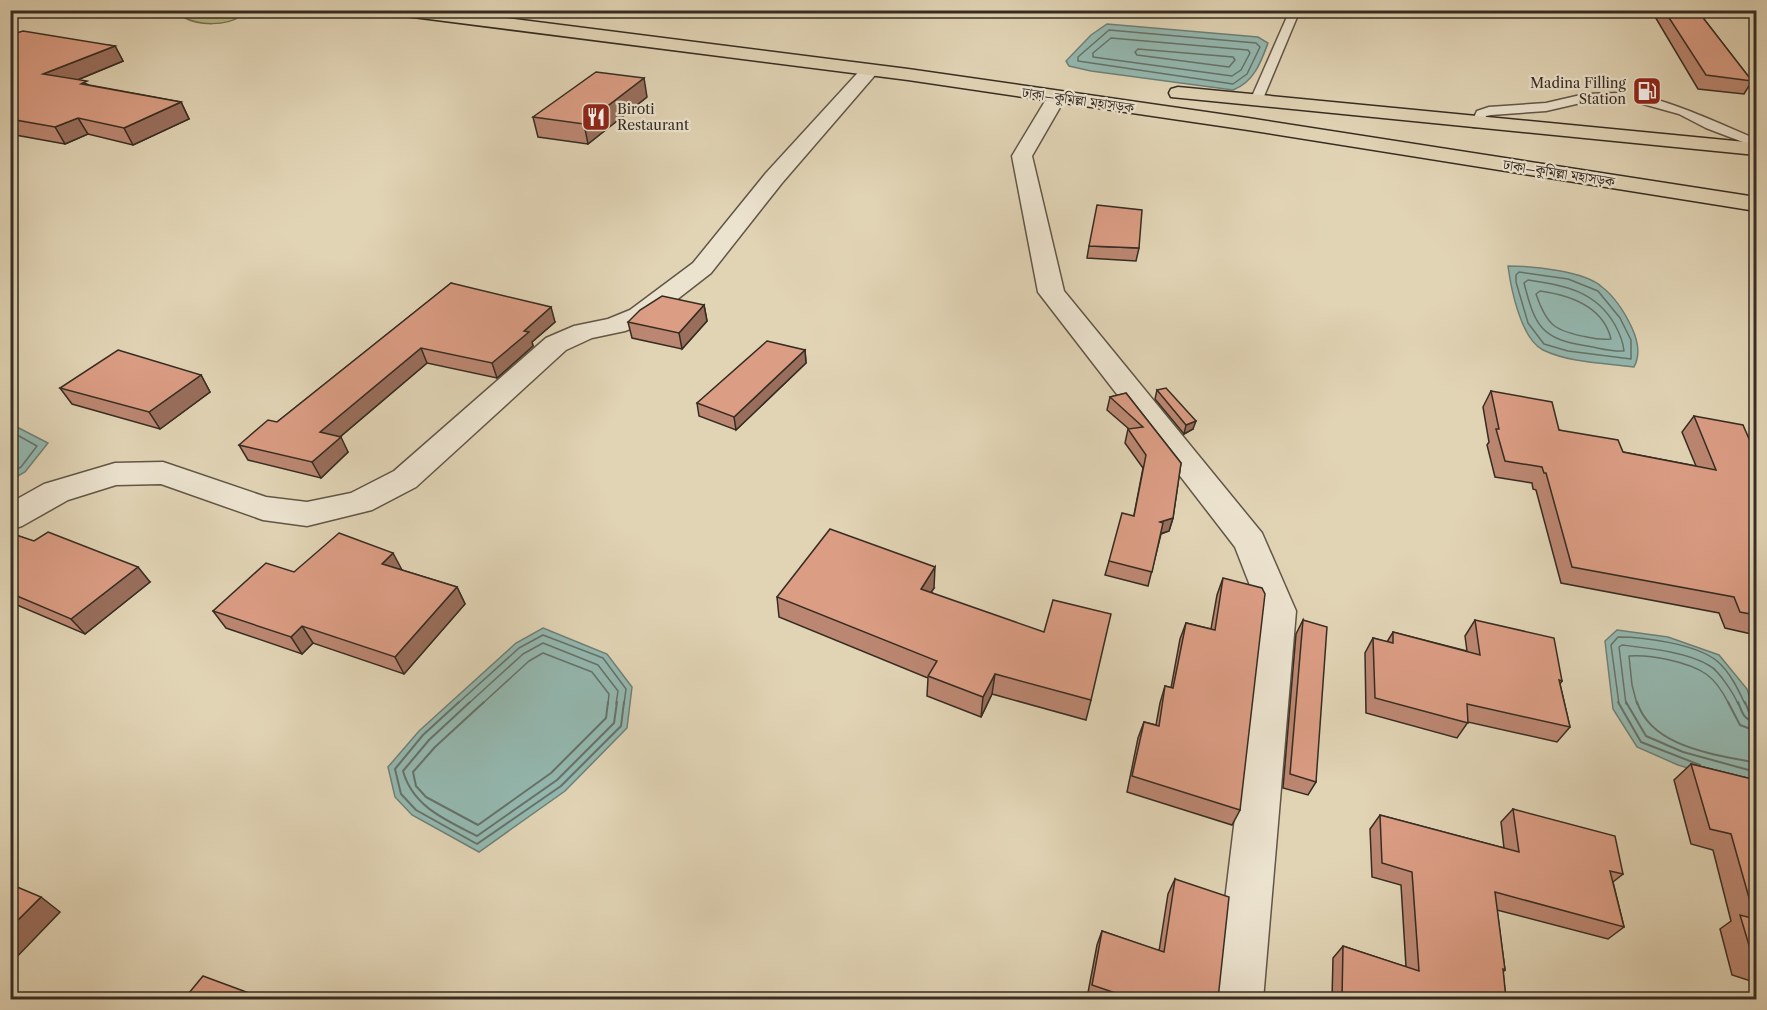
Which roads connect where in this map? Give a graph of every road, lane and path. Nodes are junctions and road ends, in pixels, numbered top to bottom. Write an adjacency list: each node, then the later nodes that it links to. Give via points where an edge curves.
1 (398, 10): 6 (highway, ঢাকা–কুমিল্লা মহাসড়ক)
2 (543, 10): 4 (highway)
3 (1295, 10): 10 (lane)
4 (756, 36)
5 (780, 39): 7 (highway, ঢাকা–কুমিল্লা মহাসড়ক)
6 (870, 70): 7 (highway, ঢাকা–কুমিল্লা মহাসড়ক); 18 (street, via 774,178 702,268 639,316 556,344 396,484 360,502 308,514 263,508 163,474 116,474 56,492)
7 (1059, 87): 15 (highway, ঢাকা–কুমিল্লা মহাসড়ক); 19 (street, via 1022,156 1051,292 1250,542 1278,611)
8 (1165, 92): 10 (highway)
9 (1619, 97): 13 (lane, via 1489,111 1481,114)
10 (1256, 101): 12 (highway)
11 (1647, 101): 14 (lane, via 1683,111)
12 (1390, 115): 13 (highway); 15 (highway)
13 (1477, 124): 16 (highway)
14 (1756, 143)
15 (1392, 146): 17 (highway, ঢাকা–কুমিল্লা মহাসড়ক)
16 (1756, 149)
17 (1756, 204)
18 (10, 518)
19 (1238, 999)

